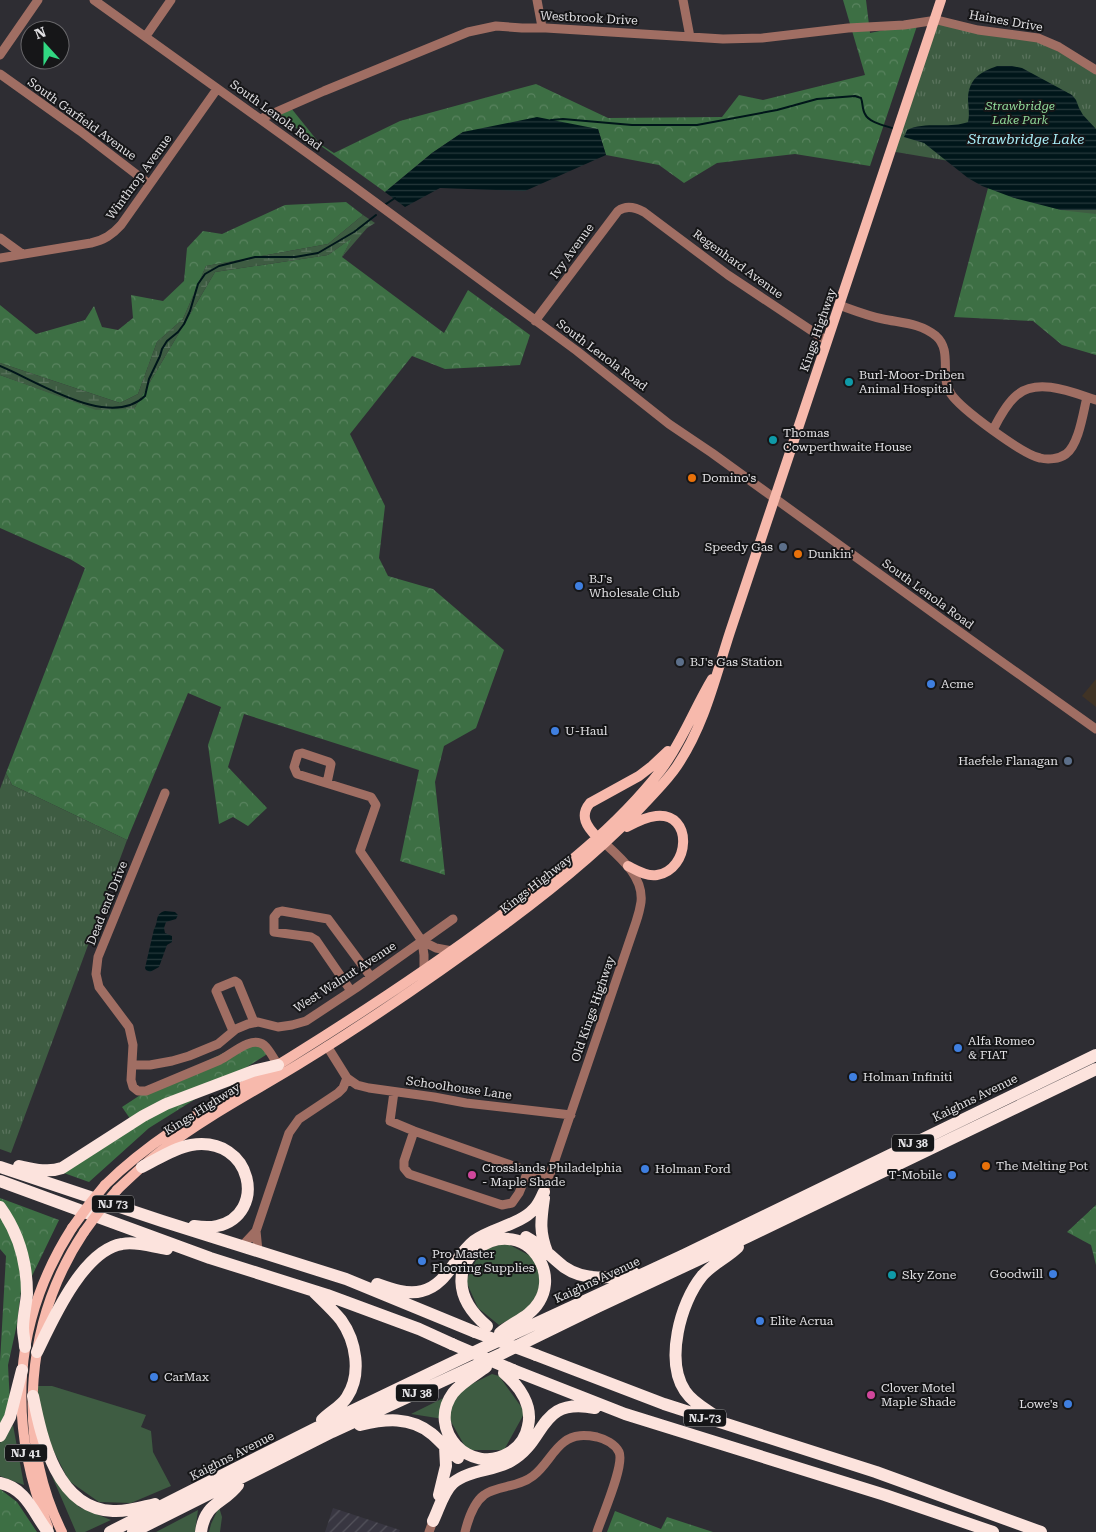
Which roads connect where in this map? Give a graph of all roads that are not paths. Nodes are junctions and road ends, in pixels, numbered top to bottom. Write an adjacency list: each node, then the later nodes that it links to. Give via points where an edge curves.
1 (38, 0): 11 (street)
2 (94, 0): 9 (street, South Lenola Road)
3 (171, 0): 9 (street)
4 (536, 0): 8 (street)
5 (683, 0): 10 (street)
6 (941, 0): 7 (main road, Kings Highway)
7 (934, 20): 10 (street, Westbrook Drive, via 762,38); 12 (street, Haines Drive, via 988,32 1038,38); 21 (main road, Kings Highway)
8 (542, 28): 10 (street, Westbrook Drive); 15 (street, Westbrook Drive, via 496,26 468,32)
9 (146, 36): 14 (street, South Lenola Road)
10 (690, 36)
11 (0, 55)
12 (1096, 70)
13 (0, 74): 16 (street, South Garfield Avenue)
14 (217, 89): 15 (street, South Lenola Road); 16 (street, Winthrop Avenue)
15 (260, 119): 22 (street, South Lenola Road)
16 (149, 184): 19 (street, Winthrop Avenue, via 116,230 105,239)
17 (635, 209): 22 (street, Ivy Avenue, via 628,207 618,211); 23 (street, Regenhard Avenue, via 644,212 728,275)
18 (0, 238): 19 (street)
19 (22, 254): 20 (street, Winthrop Avenue)
20 (0, 258)
21 (839, 305): 23 (main road, Kings Highway); 26 (street, via 881,319 918,326 936,336 944,348 950,392 959,404)
22 (535, 320): 27 (street, South Lenola Road, via 669,424)
23 (827, 341): 27 (main road, Kings Highway)
24 (1087, 397): 25 (street); 26 (street, via 1048,388 1025,390 1014,398); 26 (street, via 1075,440 1066,454 1056,458 1028,454)
25 (1096, 400)
26 (993, 430)
27 (774, 498): 28 (main road, Kings Highway); 29 (street, South Lenola Road)
28 (718, 667): 30 (main road, Kings Highway / NJ 41); 33 (main road, Kings Highway / NJ 41, via 706,710 691,742 676,766)
29 (1096, 729)
30 (680, 740): 34 (main road, Kings Highway / NJ 41, via 662,769); 34 (main road, via 639,776 590,803 585,811 585,820)
31 (327, 783): 37 (street, via 371,797 374,801 376,805 360,851)
32 (166, 793): 47 (street, Dead end Drive, via 98,957 96,974 99,987 129,1027 133,1045)
33 (617, 832): 34 (main road, NJ 41); 35 (main road, via 658,815 672,820 682,832 682,852 667,871 647,875)
34 (601, 840): 35 (street, Old Kings Highway); 38 (main road, Kings Highway / NJ 41); 44 (main road, Kings Highway / NJ 41, via 545,894 472,949)
35 (628, 866): 51 (street, Old Kings Highway, via 639,885 640,907)
36 (453, 920): 37 (street, West Walnut Avenue)
37 (422, 941): 38 (street, via 436,948); 39 (street); 40 (street, West Walnut Avenue)
38 (452, 950): 39 (main road, Kings Highway / NJ 41)
39 (424, 971): 46 (main road, Kings Highway / NJ 41)
40 (371, 977): 41 (street, West Walnut Avenue); 41 (street, via 328,919 278,912 274,917 274,932 316,940)
41 (351, 991): 42 (street, West Walnut Avenue, via 306,1020 292,1025 278,1027)
42 (254, 1022): 43 (street); 43 (street, via 238,983 235,981 218,988 216,991)
43 (233, 1031): 47 (street, via 218,1044 172,1062)
44 (327, 1046): 49 (street); 55 (main road, Kings Highway / NJ 41, via 183,1135)
45 (1096, 1055): 69 (highway, Kaighns Avenue / NJ 38)
46 (278, 1065): 47 (street, Dead end Drive, via 264,1045 248,1043 224,1058 146,1091 133,1087); 53 (highway, via 253,1071 166,1104 58,1170 35,1169); 74 (main road, Kings Highway / NJ 41, bridge, via 174,1130 105,1185 56,1255 30,1323)
47 (132, 1066)
48 (1096, 1069): 64 (highway, Kaighns Avenue / NJ 38)
49 (347, 1078): 50 (street, Schoolhouse Lane, via 357,1085); 62 (street, via 338,1093 299,1118 293,1126)
50 (394, 1092): 51 (street, Schoolhouse Lane); 52 (street, via 390,1121)
51 (571, 1115): 57 (street, Old Kings Highway)
52 (414, 1132): 56 (street); 56 (street, via 404,1161 404,1168 409,1174 502,1205 512,1204)
53 (0, 1160)
54 (0, 1167): 61 (highway, NJ 73)
55 (142, 1167): 61 (highway, via 189,1145 205,1144 229,1151 244,1168 248,1185 245,1201 239,1212 226,1223 210,1227); 74 (main road, Kings Highway / NJ 41, bridge, via 100,1210 70,1255)
56 (528, 1171): 57 (street)
57 (550, 1175): 59 (street, Old Kings Highway)
58 (0, 1181): 68 (highway, NJ 73)
59 (544, 1192): 63 (highway, via 527,1215); 67 (highway, via 540,1228)
60 (0, 1207): 74 (highway, via 17,1240 25,1268 27,1294 23,1327)
61 (162, 1221): 65 (highway, NJ 73)
62 (256, 1232): 65 (street); 66 (street)
63 (490, 1232): 67 (highway, via 519,1234); 70 (highway, via 471,1244 442,1280 423,1291 407,1292 363,1280)
64 (747, 1237): 73 (highway, Kaighns Avenue / NJ 38); 80 (highway, via 698,1283 685,1309 675,1351 676,1370 685,1391 697,1404)
65 (242, 1246): 66 (highway, NJ 73)
66 (258, 1251): 70 (highway, NJ 73)
67 (548, 1252): 69 (highway, via 569,1270 594,1277 622,1275)
68 (210, 1258): 71 (highway, NJ 73); 74 (highway, via 136,1244 112,1247 92,1263 70,1288)
69 (674, 1259): 75 (highway, Kaighns Avenue / NJ 38)
70 (346, 1279): 72 (highway, NJ 73)
71 (313, 1290): 75 (highway, NJ 73, bridge, via 452,1344); 81 (highway, via 343,1324 351,1340 356,1365 349,1394 323,1418)
72 (481, 1329): 73 (highway, via 500,1335); 75 (highway, via 464,1298 461,1281 465,1264 471,1254 485,1243 502,1239 519,1242 540,1260 545,1280 543,1294 535,1308 503,1331)
73 (506, 1348): 77 (highway, via 488,1366 456,1389 447,1405 448,1433 458,1447 471,1456 501,1457 516,1448 525,1434 529,1423 527,1405); 80 (highway, NJ-73, bridge, via 536,1355); 82 (highway, Kaighns Avenue / NJ 38)
74 (31, 1350): 76 (main road, NJ 41); 78 (main road, Kings Highway / NJ 41)
75 (485, 1352): 77 (highway, bridge); 81 (highway, Kaighns Avenue / NJ 38)
76 (22, 1370): 83 (highway, via 10,1417); 90 (main road, NJ 41, via 22,1420 27,1457)
77 (509, 1371): 79 (highway, NJ-73)
78 (33, 1396): 88 (highway, via 41,1434 52,1462 82,1501 118,1512); 91 (main road, Kings Highway / NJ 41, via 32,1424 40,1472)
79 (625, 1414): 85 (highway, via 580,1406 563,1408 550,1417 518,1456); 97 (highway, NJ-73)
80 (732, 1426): 98 (highway, NJ-73, via 876,1472)
81 (318, 1428): 88 (highway, Kaighns Avenue / NJ 38)
82 (332, 1432): 84 (highway, via 379,1421 401,1420 426,1429); 86 (highway, Kaighns Avenue / NJ 38)
83 (0, 1436)
84 (445, 1446): 85 (highway, via 470,1464); 89 (highway, via 446,1471)
85 (497, 1467): 89 (highway, via 454,1482)
86 (245, 1476): 93 (highway, Kaighns Avenue / NJ 38); 94 (highway, via 236,1489 212,1507 205,1516)
87 (0, 1483): 90 (highway, via 19,1491)
88 (177, 1498): 92 (highway, Kaighns Avenue / NJ 38)
89 (431, 1526)
90 (50, 1532)
91 (62, 1532)
92 (110, 1532)
93 (133, 1532)
94 (201, 1532)
95 (465, 1532): 96 (street, via 473,1509 483,1495 527,1481 564,1442 585,1435 611,1443 620,1458)
96 (597, 1532)
97 (993, 1532)
98 (1041, 1532)

